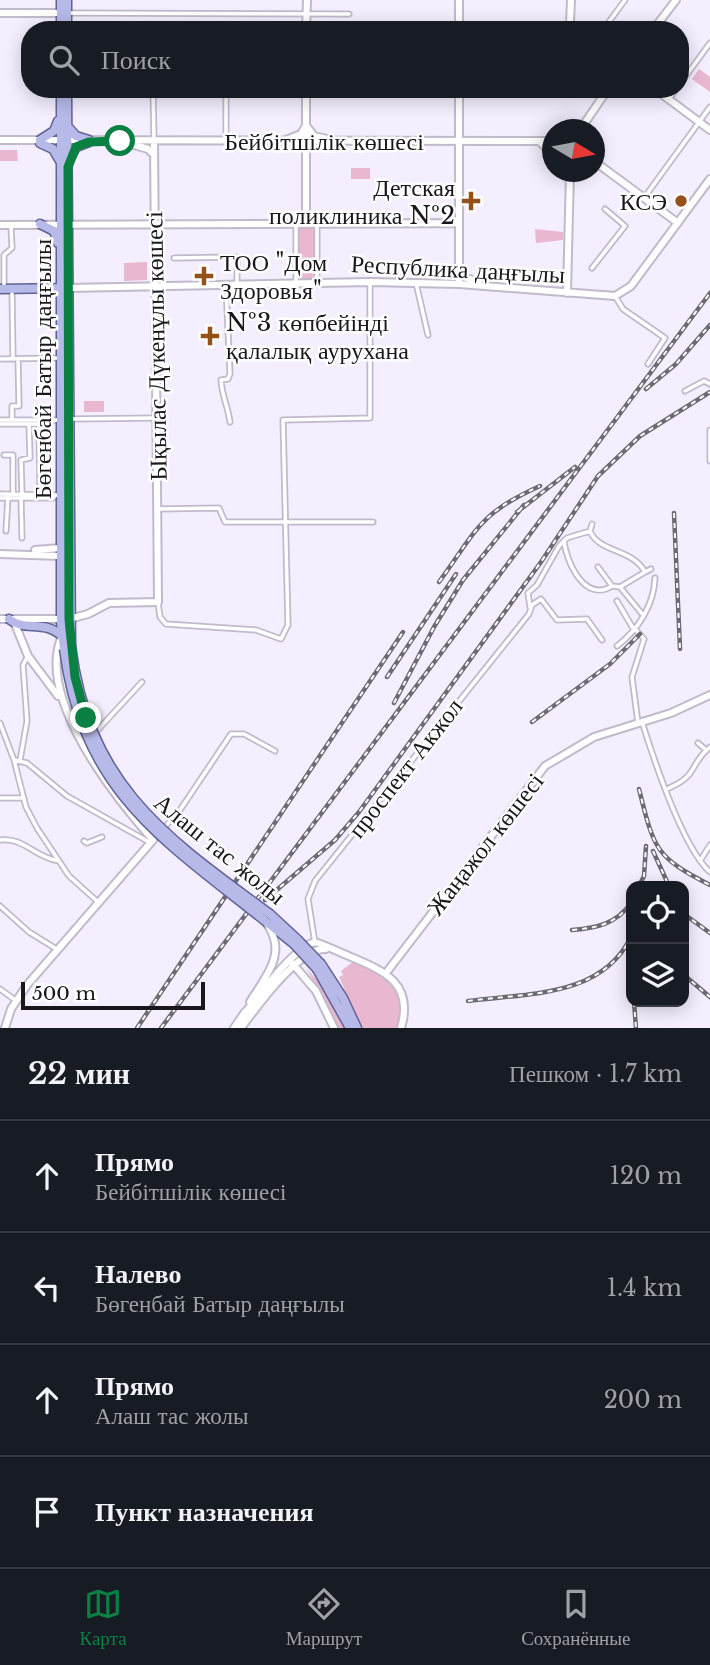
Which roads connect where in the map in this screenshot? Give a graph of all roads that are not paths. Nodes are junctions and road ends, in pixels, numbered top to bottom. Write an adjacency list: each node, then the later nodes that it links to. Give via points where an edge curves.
1 (61, 0): 9 (main road)
2 (67, 0): 9 (main road)
3 (307, 0): 10 (main road)
4 (458, 0): 15 (main road)
5 (571, 0): 16 (main road)
6 (625, 0): 17 (street)
7 (676, 0): 18 (main road)
8 (0, 13): 9 (main road)
9 (64, 13): 10 (street); 12 (main road); 13 (main road)
10 (306, 14): 11 (street); 14 (main road)
11 (349, 14)
12 (63, 21)
13 (65, 21)
14 (306, 21)
15 (458, 21)
16 (570, 21)
17 (610, 21)
18 (660, 21)
19 (710, 43): 20 (street)
20 (689, 72)
21 (61, 98): 29 (main road, Бөгенбай Батыр даңғылы)
22 (68, 98): 32 (main road, Бөгенбай Батыр даңғылы)
23 (153, 98): 39 (street, Ықылас Дүкенұлы көшесі)
24 (226, 98): 41 (street)
25 (306, 98): 33 (main road)
26 (459, 98): 49 (main road)
27 (601, 98): 31 (main road)
28 (669, 99): 34 (main road)
29 (61, 104): 36 (main road, Бөгенбай Батыр даңғылы); 46 (main road, via 54,131)
30 (710, 107): 34 (street)
31 (586, 119)
32 (68, 122): 36 (main road, Бөгенбай Батыр даңғылы); 37 (main road, via 72,134)
33 (307, 122): 42 (main road, via 301,134); 47 (main road); 48 (main road, via 314,136)
34 (699, 122): 35 (main road); 56 (street)
35 (710, 130)
36 (64, 141): 37 (main road, Бейбітшілік көшесі); 46 (main road, Бейбітшілік көшесі); 52 (main road, Бөгенбай Батыр даңғылы)
37 (91, 141): 38 (main road, Бейбітшілік көшесі); 52 (main road, via 73,150)
38 (127, 141): 39 (main road, Бейбітшілік көшесі); 51 (main road, via 148,149)
39 (154, 141): 40 (main road, Бейбітшілік көшесі); 51 (main road, Ықылас Дүкенұлы көшесі)
40 (169, 141): 41 (main road, Бейбітшілік көшесі); 51 (main road)
41 (226, 141): 42 (main road, Бейбітшілік көшесі)
42 (281, 141): 47 (main road, Бейбітшілік көшесі)
43 (539, 141): 44 (main road, Бейбітшілік көшесі); 49 (main road, Бейбітшілік көшесі); 50 (main road)
44 (542, 141)
45 (0, 142): 46 (main road, Бейбітшілік көшесі)
46 (40, 142): 52 (main road, via 53,149)
47 (306, 142): 48 (main road, Бейбітшілік көшесі); 59 (main road)
48 (332, 142): 49 (main road, Бейбітшілік көшесі)
49 (460, 142): 61 (main road)
50 (542, 144)
51 (154, 158): 65 (main road, Ықылас Дүкенұлы көшесі)
52 (64, 166): 68 (main road, Бөгенбай Батыр даңғылы)
53 (605, 169): 56 (main road)
54 (710, 179): 62 (main road)
55 (570, 182): 86 (main road)
56 (645, 198): 62 (main road)
57 (605, 209): 73 (street, via 625,226)
58 (142, 223): 65 (main road); 68 (main road); 69 (main road)
59 (306, 223): 60 (main road); 66 (main road)
60 (317, 223): 61 (main road); 75 (street)
61 (459, 223): 72 (main road)
62 (678, 223): 87 (main road, via 631,286)
63 (11, 224): 64 (main road); 67 (main road); 84 (street, via 12,248 3,257)
64 (40, 224): 68 (main road); 70 (main road, via 54,231)
65 (155, 224): 66 (main road); 69 (main road, Ықылас Дүкенұлы көшесі)
66 (296, 224): 77 (street)
67 (0, 225)
68 (64, 225): 70 (main road, Бөгенбай Батыр даңғылы); 81 (main road, Бөгенбай Батыр даңғылы)
69 (155, 235): 82 (main road, Ықылас Дүкенұлы көшесі)
70 (61, 253): 81 (main road, Бөгенбай Батыр даңғылы)
71 (174, 258): 80 (street, via 237,257)
72 (459, 263): 78 (main road); 83 (main road, via 465,277)
73 (592, 268)
74 (370, 282): 75 (main road, Республика даңғылы); 76 (main road, Республика даңғылы); 112 (street, via 370,418 284,420)
75 (317, 283): 77 (main road, Республика даңғылы)
76 (416, 283): 78 (main road, Республика даңғылы); 89 (street)
77 (296, 284): 80 (main road, Республика даңғылы)
78 (459, 284): 83 (main road, Республика даңғылы)
79 (226, 285): 80 (main road, Республика даңғылы); 82 (main road, Республика даңғылы); 100 (street, via 230,374 221,380)
80 (237, 285)
81 (63, 287): 82 (main road, Республика даңғылы); 85 (main road, Республика даңғылы); 88 (main road, Бөгенбай Батыр даңғылы); 98 (main road, Бөгенбай Батыр даңғылы)
82 (155, 287): 96 (main road, Ықылас Дүкенұлы көшесі)
83 (491, 287): 86 (main road, Республика даңғылы)
84 (5, 288): 85 (main road, Республика даңғылы); 92 (street)
85 (38, 289): 88 (main road, via 56,300)
86 (567, 293): 87 (main road, Республика даңғылы)
87 (617, 295): 93 (street, via 623,309 665,338)
88 (61, 319): 90 (main road, Бөгенбай Батыр даңғылы)
89 (428, 335)
90 (61, 358): 92 (street); 98 (main road, Бөгенбай Батыр даңғылы)
91 (0, 359): 92 (street)
92 (16, 359): 97 (street, via 19,406 12,406)
93 (648, 364)
94 (710, 384): 95 (street, via 704,380)
95 (685, 391)
96 (156, 418): 98 (street); 111 (main road, Ықылас Дүкенұлы көшесі)
97 (12, 420): 98 (street); 99 (street)
98 (61, 420): 102 (street); 108 (main road, Бөгенбай Батыр даңғылы); 131 (main road, Бөгенбай Батыр даңғылы)
99 (0, 422): 101 (street)
100 (230, 422)
101 (29, 424): 102 (street); 110 (street, via 30,458 21,460)
102 (39, 424): 107 (street)
103 (710, 430): 105 (street)
104 (4, 455): 106 (street, via 13,455)
105 (710, 461)
106 (9, 495): 109 (street); 110 (street); 115 (street)
107 (40, 495): 108 (street); 110 (street)
108 (58, 495): 110 (street); 120 (main road, Бөгенбай Батыр даңғылы)
109 (0, 496)
110 (22, 496): 117 (street)
111 (158, 509): 112 (street, via 219,508 225,522); 128 (main road, Ықылас Дүкенұлы көшесі)
112 (285, 522): 113 (street); 128 (street, via 288,625 281,639 253,630 169,625 161,621)
113 (373, 522)
114 (592, 524): 116 (street)
115 (6, 531)
116 (590, 531): 118 (street); 123 (street, via 607,548 632,556)
117 (22, 538)
118 (564, 541): 125 (street, via 570,564 584,586 598,590); 129 (street, проспект Акжол, via 528,593)
119 (0, 552): 120 (main road)
120 (61, 552): 131 (main road, Бөгенбай Батыр даңғылы)
121 (598, 567): 125 (street)
122 (652, 569): 123 (street)
123 (645, 572): 126 (street)
124 (655, 578): 130 (street)
125 (611, 586): 126 (street)
126 (620, 587): 130 (street)
127 (617, 601): 133 (street)
128 (158, 603): 131 (main road, via 109,603)
129 (531, 606): 135 (street, via 541,599 557,620 587,618); 164 (street, проспект Акжол, via 314,881 308,898)
130 (643, 615): 133 (street)
131 (65, 619): 132 (main road); 134 (main road, Бөгенбай Батыр даңғылы); 137 (main road, Бөгенбай Батыр даңғылы)
132 (8, 621): 134 (main road, via 50,626); 138 (main road)
133 (635, 630): 136 (street); 143 (street, via 644,639 632,677)
134 (62, 636): 137 (main road, Бөгенбай Батыр даңғылы); 141 (main road, via 56,673)
135 (602, 640)
136 (617, 646)
137 (67, 647): 163 (main road, Алаш тас жолы, bridge, via 84,711 120,783 159,828)
138 (28, 656): 141 (main road); 149 (street, via 23,665 27,721)
139 (142, 682): 146 (street)
140 (710, 695): 143 (main road, Жаңажол көшесі)
141 (65, 706): 146 (main road)
142 (0, 723): 144 (street)
143 (640, 723): 150 (street); 169 (main road, Жаңажол көшесі, via 594,737 540,770)
144 (2, 734): 149 (street)
145 (698, 743): 147 (street)
146 (84, 744): 156 (main road)
147 (708, 748): 150 (street, via 687,780)
148 (275, 751): 156 (street, via 244,734 231,734)
149 (17, 760): 151 (street); 156 (street, via 67,796)
150 (667, 789): 159 (street, via 682,832)
151 (23, 797): 152 (street); 158 (street)
152 (0, 798)
153 (102, 837): 155 (street)
154 (0, 840): 158 (street, via 16,841 45,859)
155 (84, 841)
156 (152, 842): 161 (main road)
157 (710, 845): 159 (street)
158 (59, 861): 161 (street)
159 (700, 862): 160 (street)
160 (710, 872)
161 (99, 904): 165 (main road)
162 (0, 906): 165 (street)
163 (267, 917): 168 (main road, Алаш тас жолы, bridge); 174 (main road, via 275,956)
164 (315, 946): 166 (main road); 167 (main road, via 308,945); 169 (main road)
165 (58, 950): 173 (main road)
166 (304, 957): 167 (main road); 171 (main road)
167 (293, 963): 170 (main road); 171 (main road); 174 (main road)
168 (319, 967): 179 (main road, Алаш тас жолы); 180 (main road, Алаш тас жолы, via 343,998)
169 (386, 973): 181 (main road, via 402,995)
170 (286, 975): 171 (main road, via 295,971); 177 (main road)
171 (305, 976): 178 (main road)
172 (0, 989): 173 (street)
173 (16, 1000): 175 (main road)
174 (243, 1015): 176 (main road)
175 (5, 1028)
176 (234, 1028)
177 (241, 1028)
178 (334, 1028)
179 (349, 1028)
180 (357, 1028)
181 (401, 1028)

